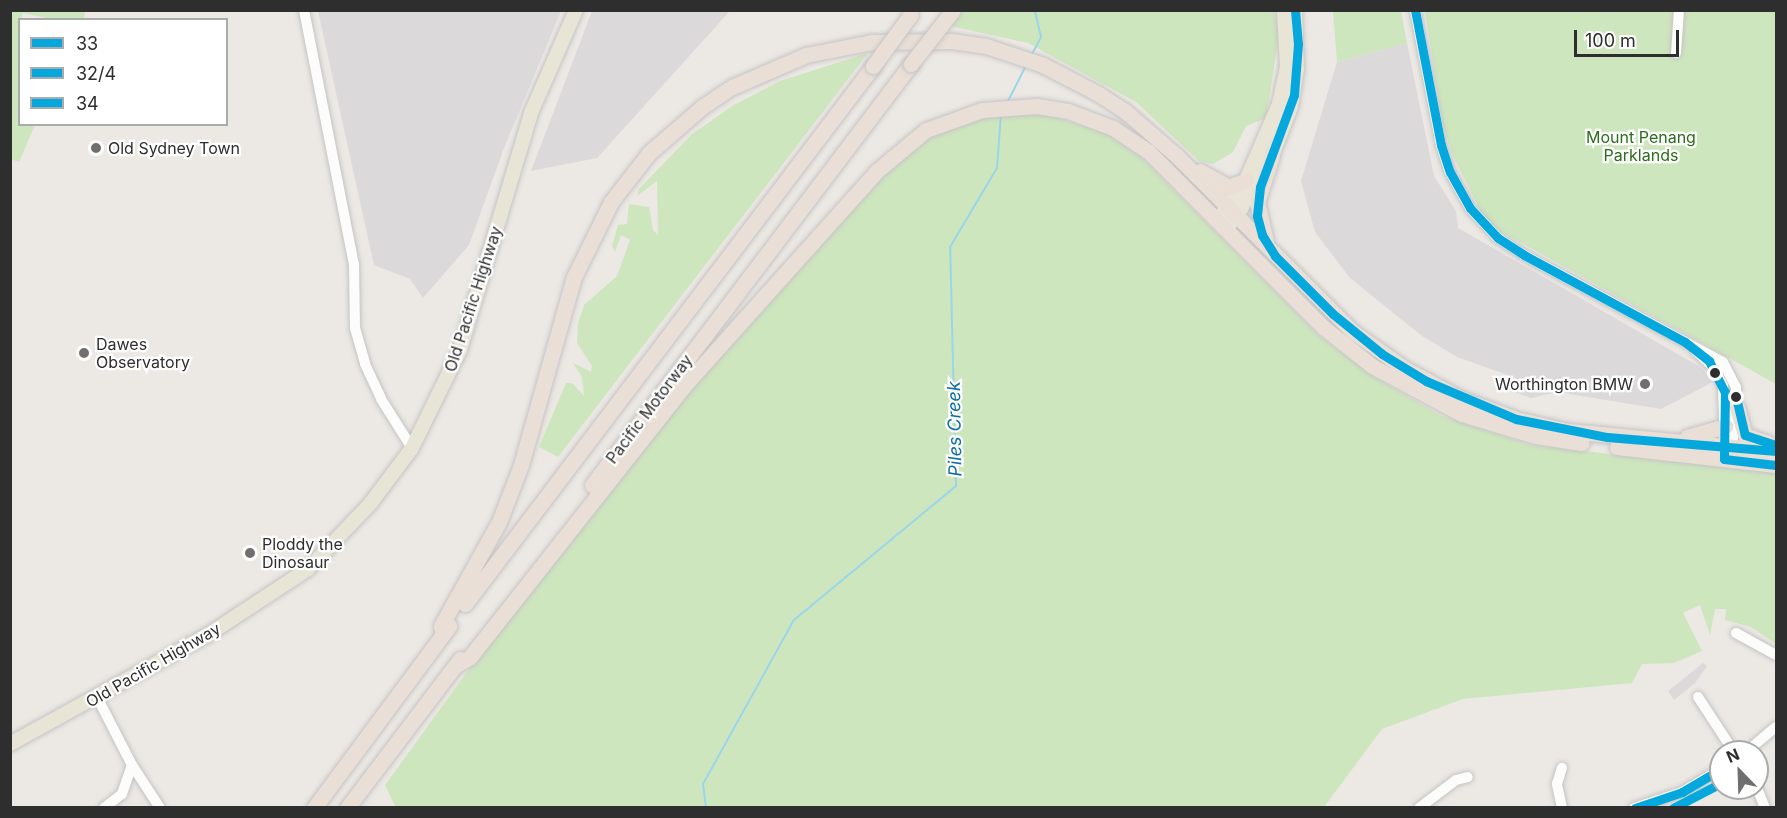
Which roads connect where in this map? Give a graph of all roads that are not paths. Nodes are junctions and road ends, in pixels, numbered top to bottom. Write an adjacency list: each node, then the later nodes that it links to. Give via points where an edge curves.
1 (304, 10): 23 (street, via 354,264 356,328 364,364)
2 (576, 10): 23 (main road, Old Pacific Highway, via 531,112 460,350)
3 (953, 10): 30 (highway, Pacific Motorway, bridge)
4 (1284, 10): 12 (main road, via 1287,66 1279,104)
5 (1295, 10): 11 (main road, via 1296,82)
6 (1415, 10): 16 (street, via 1441,145 1450,172 1470,208 1498,238 1524,255)
7 (1679, 10): 9 (street)
8 (913, 12): 28 (highway, Pacific Motorway, bridge)
9 (1676, 53)
10 (1177, 156): 12 (highway, via 1229,187); 13 (highway); 28 (highway, via 1125,111 1043,65 951,41 872,42 831,48 777,66 732,87 702,107 649,153 603,217 574,277 521,465 484,554 441,626)
11 (1272, 156): 13 (main road); 15 (highway, via 1260,187 1257,213)
12 (1246, 180): 13 (main road)
13 (1233, 212): 14 (main road); 15 (highway)
14 (1222, 224): 25 (highway, via 1342,343 1394,380 1439,404 1486,422 1548,438); 30 (highway, via 1132,139 1083,116 1037,106 982,110 926,130 878,170 684,386 470,657)
15 (1275, 256): 21 (highway, via 1352,331 1426,381 1516,419)
16 (1685, 342): 17 (street); 18 (street, via 1715,355)
17 (1718, 375): 18 (street); 19 (street)
18 (1732, 377): 19 (street)
19 (1731, 405): 20 (street); 22 (highway, via 1744,435); 25 (street)
20 (1725, 426): 21 (highway, via 1694,437); 25 (street)
21 (1624, 438): 25 (highway)
22 (1776, 445)
23 (412, 448): 31 (main road, Old Pacific Highway, via 370,504 308,569 206,636)
24 (1776, 452): 25 (highway)
25 (1728, 453): 26 (highway)
26 (1776, 465)
27 (1736, 633): 29 (street)
28 (443, 634): 43 (highway, Pacific Motorway)
29 (1776, 655)
30 (455, 666): 44 (highway, Pacific Motorway)
31 (97, 697): 36 (main road, Old Pacific Highway); 37 (street)
32 (1698, 697): 34 (street)
33 (1776, 727): 35 (street)
34 (1726, 740)
35 (1760, 740)
36 (10, 744)
37 (132, 765): 41 (street, via 122,794); 42 (street)
38 (1562, 768): 46 (street, via 1557,783)
39 (1709, 776): 47 (street, via 1682,792)
40 (1468, 777): 45 (street, via 1456,780)
41 (104, 807)
42 (160, 807)
43 (314, 807)
44 (347, 807)
45 (1419, 807)
46 (1562, 807)
47 (1634, 807)

